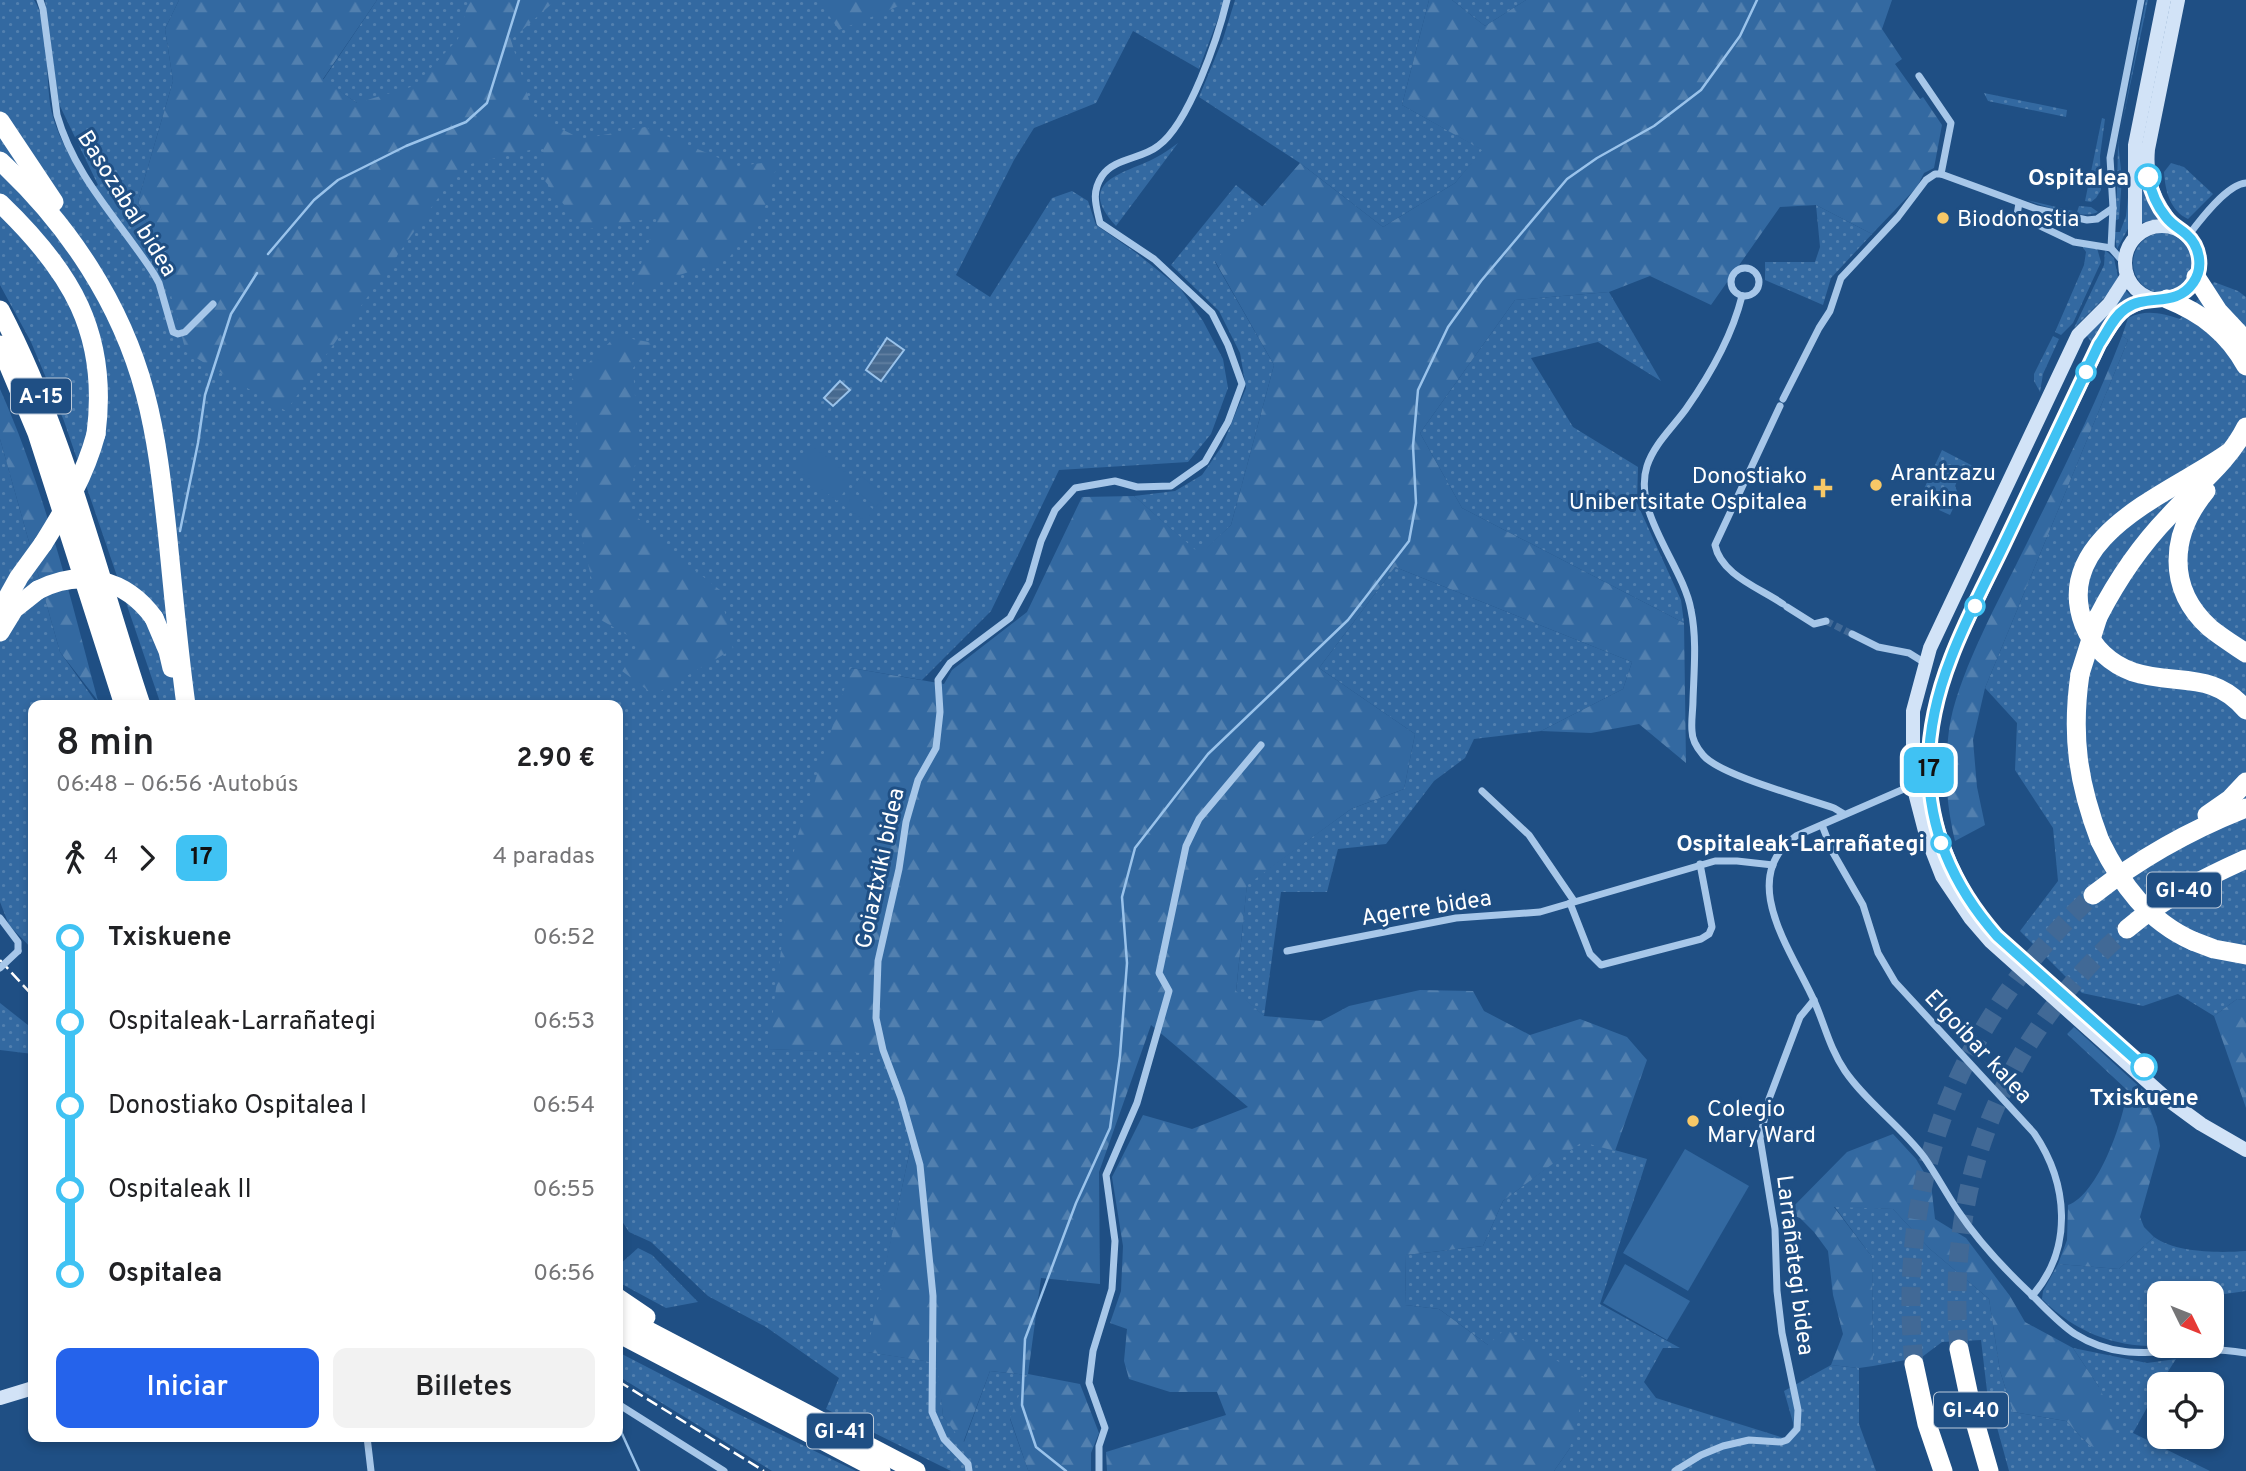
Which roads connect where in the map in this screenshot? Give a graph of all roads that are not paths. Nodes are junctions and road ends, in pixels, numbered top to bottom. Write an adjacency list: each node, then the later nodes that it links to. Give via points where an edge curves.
1 (40, 0): 23 (street, Basozabal bidea, via 61,131 100,201 155,274 173,331 185,332)
2 (1227, 0): 87 (street, Goiaztxiki bidea, via 1201,76 1170,134 1158,147 1108,168 1094,194 1100,223 1154,259 1212,313 1242,384 1228,422 1205,462 1171,486 1137,487 1115,481 1076,488 1055,510 1029,583 1010,618 950,663 938,680 936,748 918,780 906,822 878,961 876,1018 920,1164 933,1296 932,1412 944,1439 968,1464)
3 (2141, 0): 13 (street, via 2110,158)
4 (2164, 0): 16 (main road, via 2134,158)
5 (2178, 0): 14 (main road, via 2147,168 2153,195)
6 (1919, 76): 9 (street, via 1951,123)
7 (0, 121): 18 (highway, via 83,246)
8 (0, 161): 18 (highway, via 55,218)
9 (1941, 174): 12 (street); 33 (street, via 1926,180 1841,278 1830,311 1715,545 1726,568 1814,624)
10 (2246, 183): 15 (street, via 2227,192)
11 (0, 202): 32 (highway, bridge, via 47,253 80,305 97,362 100,408 79,482)
12 (2019, 203): 13 (street, via 2087,220); 17 (street, via 2017,215 2074,242)
13 (2113, 208): 17 (street)
14 (2175, 227): 15 (main road); 16 (main road, via 2154,226)
15 (2188, 236): 20 (main road, via 2199,255)
16 (2135, 237): 19 (main road, via 2127,249)
17 (2111, 247): 19 (street)
18 (86, 261): 42 (highway, via 120,323 150,415)
19 (2126, 270): 22 (main road, via 2133,286); 37 (main road, via 2116,295 2078,335)
20 (2196, 277): 22 (main road, via 2185,292); 25 (highway, via 2218,311)
21 (1742, 296): 52 (street, via 1714,363 1647,465 1650,513 1691,609 1695,638 1692,732 1701,753 1718,767)
22 (2160, 299): 27 (highway, via 2202,315); 38 (main road, via 2125,308 2099,344 1955,647)
23 (213, 304)
24 (0, 310): 39 (highway, A-15, via 49,418)
25 (2246, 341)
26 (0, 345): 40 (highway, A-15)
27 (2246, 366)
28 (2246, 427): 29 (highway)
29 (2237, 452): 30 (highway); 31 (highway, via 2169,516); 43 (highway, via 2136,509 2108,533 2087,562 2079,606 2086,631 2109,659 2140,674 2206,682 2232,695)
30 (2209, 487): 31 (highway); 36 (highway, via 2183,528 2180,580 2196,613)
31 (2131, 562): 64 (highway, bridge, via 2098,617 2080,674 2075,725 2087,806 2111,863 2136,899 2171,930 2193,942)
32 (0, 611)
33 (1826, 621)
34 (0, 632): 41 (highway, bridge, via 14,609 38,590 68,579 101,580 131,594 154,618)
35 (1852, 634): 37 (street)
36 (2246, 653)
37 (1925, 663): 38 (main road); 44 (main road)
38 (1943, 686): 46 (main road)
39 (136, 700)
40 (136, 700)
41 (183, 700)
42 (185, 700)
43 (2246, 710)
44 (1912, 729): 46 (main road, via 1918,754 1925,754); 49 (main road)
45 (1261, 745): 88 (street, via 1199,820 1186,846 1159,974 1169,991 1137,1103 1106,1175 1115,1241 1112,1289 1093,1350 1089,1382 1105,1428)
46 (1931, 745): 47 (main road)
47 (1929, 763): 49 (main road); 54 (main road, via 1928,788)
48 (2246, 782): 55 (highway)
49 (1913, 785): 52 (street); 54 (main road, via 1922,792); 68 (main road, via 1942,876 1990,941 2167,1099)
50 (1482, 791): 60 (street, via 1529,835)
51 (2246, 808): 55 (highway, GI-40)
52 (1844, 814): 53 (street)
53 (1822, 825): 58 (street, via 1789,841); 69 (street, Elgoibar kalea, via 1895,982 2047,1152 2063,1213 2060,1242 2049,1272)
54 (1938, 836): 67 (main road, via 1959,883 1997,936 2172,1092)
55 (2169, 843): 59 (highway, GI-40)
56 (2246, 859): 62 (highway, GI-40, via 2207,876)
57 (1700, 864): 58 (street, Agerre bidea, via 1737,861); 60 (street, Agerre bidea); 60 (street, via 1712,927 1701,939 1601,965 1590,954)
58 (1773, 865): 66 (street, via 1768,891 1772,911)
59 (2093, 895)
60 (1572, 902): 63 (street, Agerre bidea, via 1540,912 1456,918)
61 (0, 918): 65 (street, bridge, via 18,942 18,951)
62 (2127, 929)
63 (1287, 951)
64 (2246, 955)
65 (0, 968)
66 (1814, 1000): 69 (street, via 1830,1047 1846,1073 1922,1155 1988,1252); 89 (street, Larrañategi bidea, via 1800,1017 1769,1099 1760,1138 1797,1429 1781,1442 1749,1440 1723,1446)
67 (2246, 1141)
68 (2246, 1150)
69 (2032, 1296): 75 (street, via 2076,1334 2114,1350)
70 (623, 1301): 78 (highway, via 702,1351)
71 (623, 1318): 78 (highway, GI-41)
72 (623, 1337): 76 (highway, GI-41)
73 (623, 1346): 76 (highway, via 650,1360)
74 (1959, 1349): 91 (highway, GI-40)
75 (2246, 1353)
76 (670, 1362): 85 (highway, GI-41)
77 (1914, 1364): 90 (highway, GI-40)
78 (713, 1365): 86 (highway, GI-41)
79 (28, 1390): 80 (main road)
80 (0, 1398)
81 (623, 1407): 84 (street)
82 (368, 1442): 83 (street)
83 (371, 1471)
84 (724, 1471)
85 (881, 1471)
86 (916, 1471)
87 (969, 1471)
88 (1099, 1471)
89 (1675, 1471)
90 (1942, 1471)
91 (1989, 1471)

